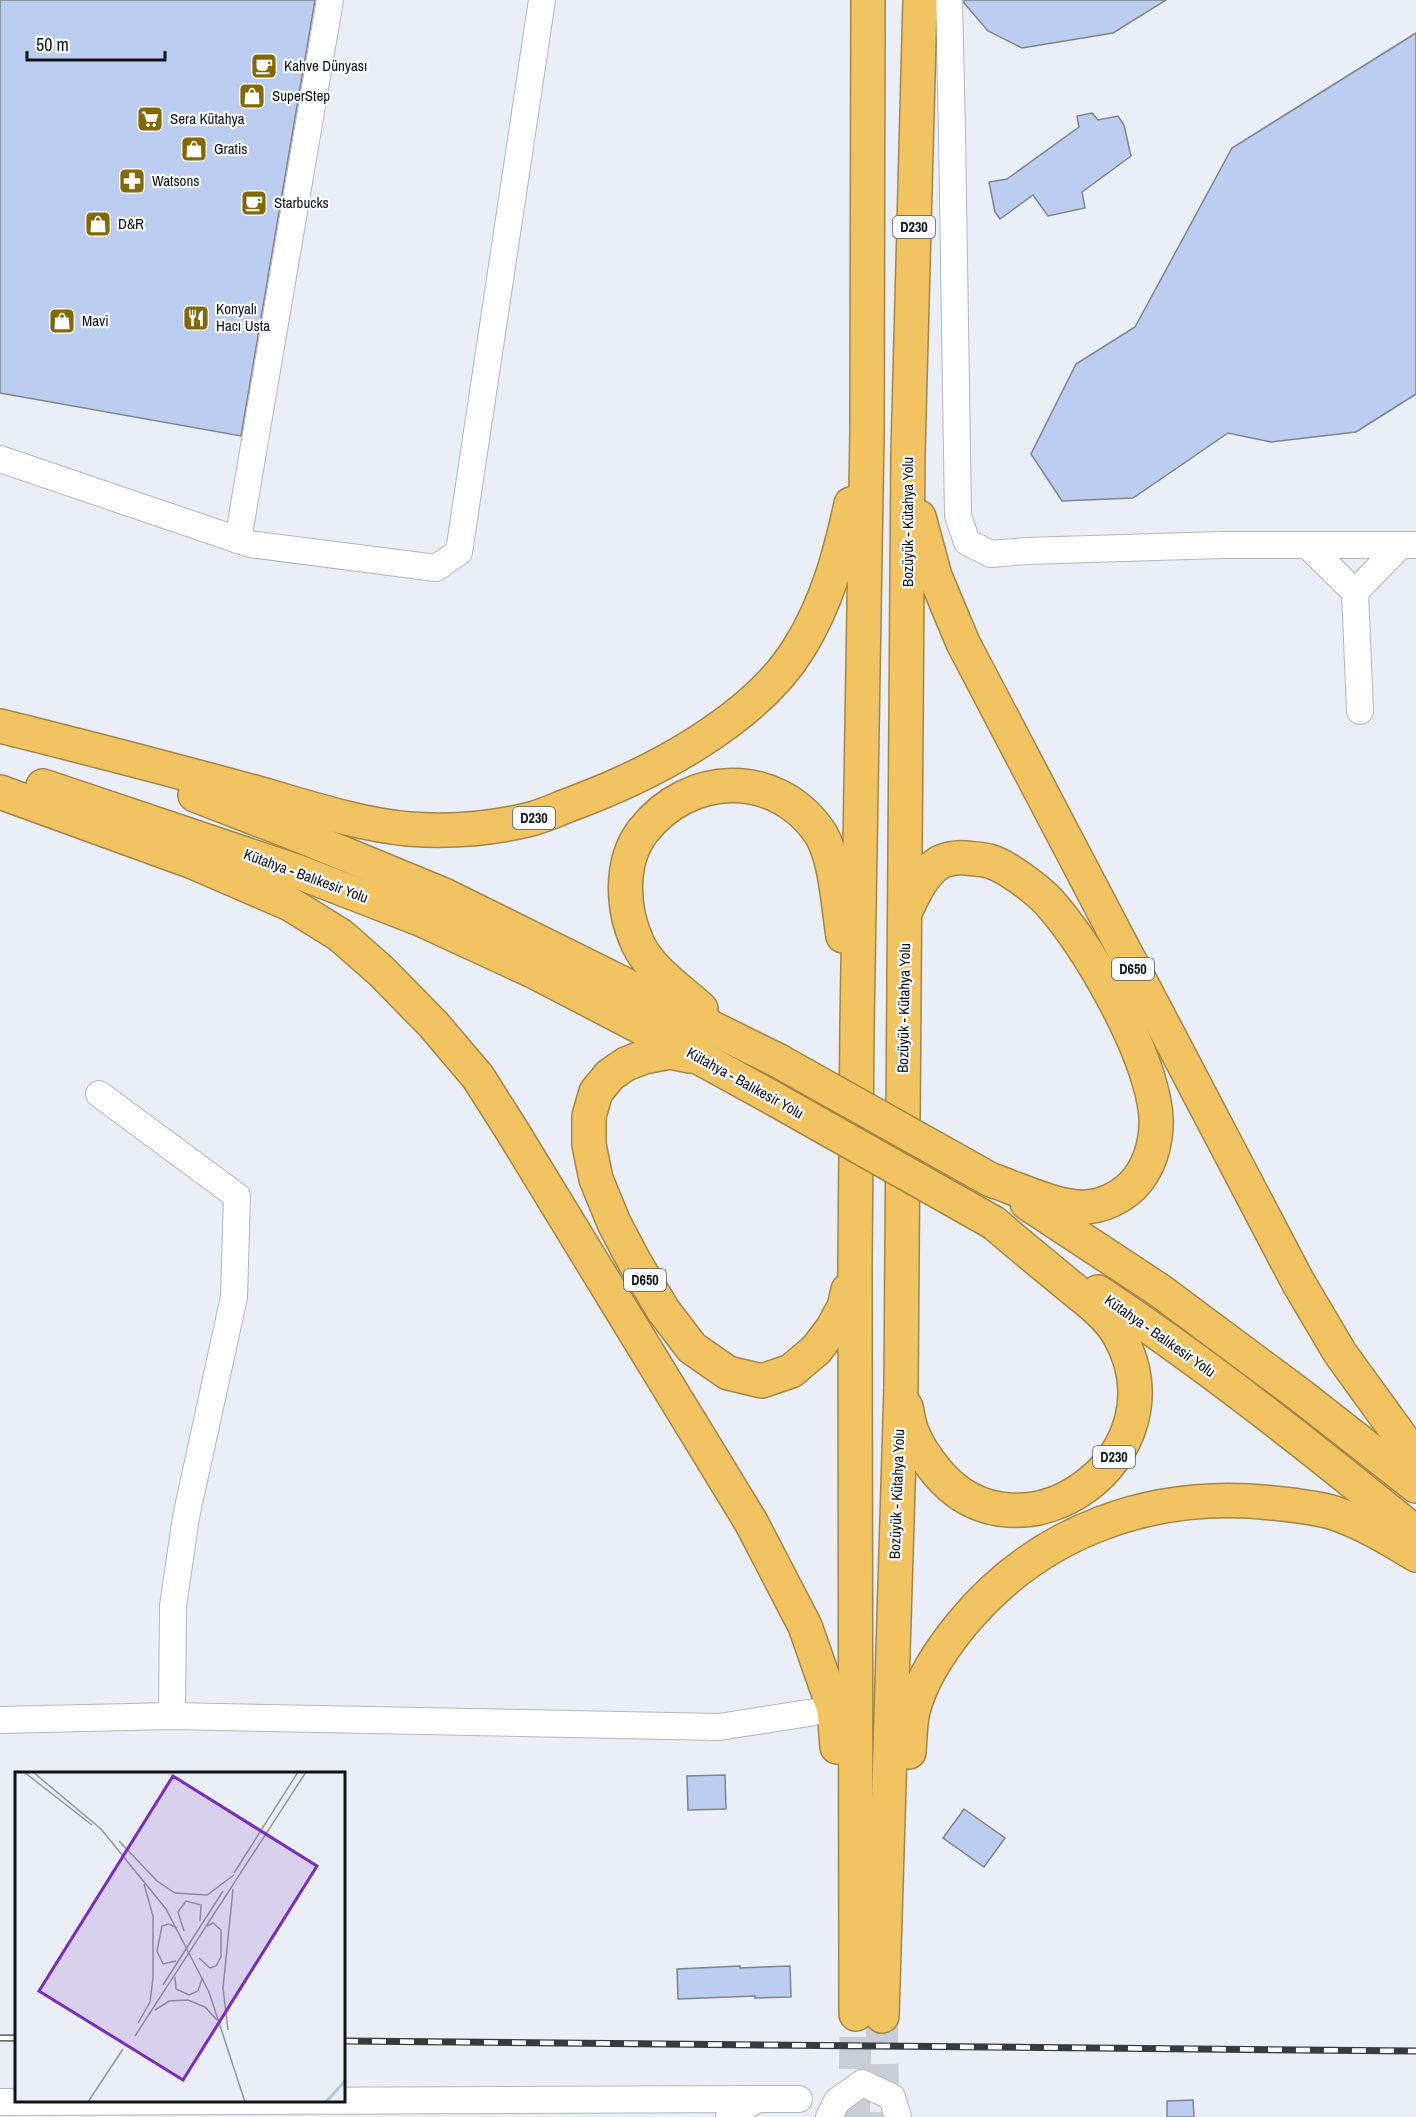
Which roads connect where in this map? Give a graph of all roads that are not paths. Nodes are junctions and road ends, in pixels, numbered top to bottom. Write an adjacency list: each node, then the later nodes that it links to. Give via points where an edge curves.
1 (330, 0): 9 (street)
2 (542, 0): 9 (street, via 459,552 435,568)
3 (868, 0): 6 (highway, D230)
4 (920, 0): 7 (highway, Bozüyük - Kütahya Yolu / D230)
5 (948, 0): 10 (street, via 958,516 967,542 991,554)
6 (867, 432): 14 (highway, D230, via 839,557 823,602 799,649 763,693 719,730 660,763 602,792 532,818 468,830 408,829 352,819); 19 (highway, D230)
7 (908, 453): 18 (highway, Bozüyük - Kütahya Yolu / D230); 27 (highway, D650, via 920,526 963,643 1298,1282 1340,1353)
8 (0, 459): 9 (street)
9 (238, 540)
10 (1306, 545): 11 (street); 12 (street)
11 (1409, 545): 12 (street)
12 (1355, 592): 13 (street)
13 (1360, 711)
14 (0, 726)
15 (0, 732): 21 (highway, via 154,779 444,895)
16 (0, 773): 20 (highway, Kütahya - Balıkesir Yolu / D230, via 296,871 420,919 535,972)
17 (0, 792): 31 (highway, via 193,862 290,904 340,935 433,1024 478,1077 512,1129 751,1522 805,1626)
18 (905, 913): 23 (highway, via 919,883 937,863 959,857 990,861 1022,879 1048,900 1077,940 1130,1033 1145,1070 1155,1103 1156,1131 1150,1161 1137,1183 1113,1201 1087,1207 1056,1202); 26 (highway, Bozüyük - Kütahya Yolu / D230)
19 (856, 1026): 21 (highway, via 830,854 819,831 799,807 765,789 735,784 700,790 671,805 643,832 629,860 624,896 630,924 638,946 671,983 707,1014); 25 (highway, D230)
20 (700, 1058): 24 (highway, Kütahya - Balıkesir Yolu / D230, bridge); 25 (highway, D650, via 670,1052 626,1064 596,1092 589,1116 589,1144 596,1179 634,1261 663,1310 692,1348 728,1373 762,1381 791,1371 816,1350 843,1307)
21 (777, 1060): 23 (highway, bridge)
22 (99, 1094): 32 (street, via 237,1196 234,1297 186,1517 173,1606)
23 (991, 1180): 28 (highway, via 1159,1290)
24 (994, 1223): 26 (highway, D230, via 1099,1310 1118,1333 1131,1361 1135,1386 1134,1416 1124,1443 1106,1469 1083,1489 1056,1503 1025,1510 995,1508 967,1498 928,1461 913,1435); 29 (highway, Kütahya - Balıkesir Yolu, via 1215,1374)
25 (855, 1265): 34 (highway)
26 (900, 1388): 34 (highway, Bozüyük - Kütahya Yolu)
27 (1416, 1458)
28 (1416, 1486)
29 (1416, 1533)
30 (1416, 1555): 34 (highway, via 1332,1513 1286,1504 1211,1500 1129,1513 1095,1526 1028,1562 998,1587 944,1646 926,1677 913,1712)
31 (834, 1709): 32 (street, via 719,1726); 34 (highway)
32 (172, 1716): 33 (street)
33 (0, 1720)
34 (869, 2015)
35 (757, 2098): 36 (street); 38 (street); 39 (street)
36 (799, 2098)
37 (0, 2102): 38 (street)
38 (530, 2108)
39 (729, 2117)
40 (829, 2117): 41 (street, via 837,2101 862,2083 892,2097)
41 (898, 2117)

